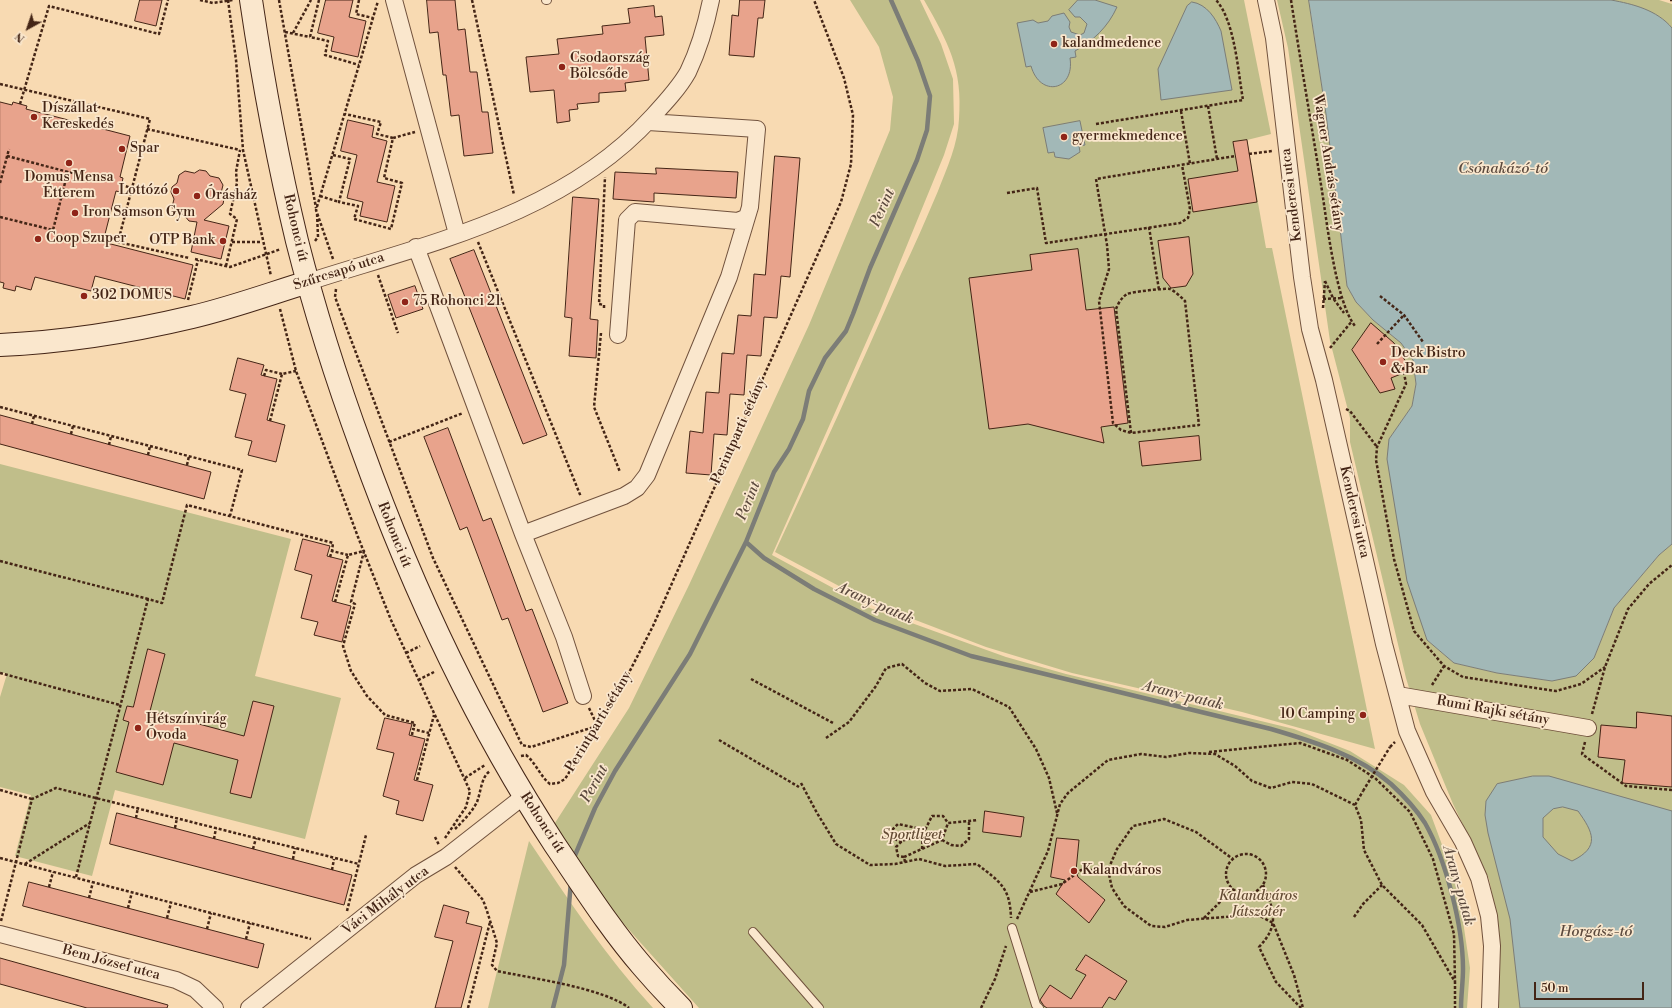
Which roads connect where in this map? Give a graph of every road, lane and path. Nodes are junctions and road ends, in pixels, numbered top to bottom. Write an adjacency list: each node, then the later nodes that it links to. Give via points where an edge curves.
1 (168, 0): 24 (path, via 159,34 49,6)
2 (200, 0): 17 (path, via 213,3)
3 (236, 0): 17 (path)
4 (251, 0): 63 (main road, Rohonci út)
5 (279, 0): 19 (path)
6 (311, 0): 20 (path)
7 (319, 0): 21 (path)
8 (359, 0): 18 (path, via 356,14)
9 (379, 0): 18 (path)
10 (394, 0): 32 (street)
11 (472, 0): 54 (path)
12 (711, 0): 29 (street, Szűrcsapó utca, via 706,26 687,73)
13 (814, 0): 139 (path, Perintparti sétány, via 844,78 853,115 851,164 841,202 653,626 620,690)
14 (1216, 0): 26 (path, via 1229,22 1243,100)
15 (1266, 0): 34 (street, Kenderesi utca, via 1274,38)
16 (1291, 0): 75 (path, Wagner András sétány)
17 (228, 1): 36 (path, via 236,60)
18 (373, 18): 22 (path)
19 (285, 32): 20 (path); 53 (path)
20 (293, 34): 21 (path)
21 (310, 37): 22 (path, via 328,41 324,55)
22 (359, 65): 28 (path)
23 (0, 84): 24 (path)
24 (24, 90): 25 (path); 31 (path, via 150,119)
25 (20, 104)
26 (1208, 106): 27 (path); 41 (path)
27 (1181, 110): 30 (path); 43 (path)
28 (345, 114): 33 (path, via 381,122 377,134); 38 (path)
29 (648, 122): 42 (street, Szűrcsapó utca); 56 (street, via 757,129)
30 (1096, 124)
31 (147, 129): 36 (path); 49 (path)
32 (428, 129): 33 (path); 59 (street)
33 (393, 138): 52 (path, via 384,178 402,183 391,229 354,219 358,206)
34 (1286, 148): 37 (path); 134 (street, Kenderesi utca, via 1310,329)
35 (9, 149): 39 (path)
36 (242, 150): 61 (path, via 230,214 237,219); 62 (path)
37 (1249, 154)
38 (333, 155): 51 (path); 52 (path, via 350,159)
39 (7, 156): 45 (path); 47 (path)
40 (1235, 156): 41 (path)
41 (1217, 159): 43 (path)
42 (606, 161): 54 (street, Szűrcsapó utca, via 574,183); 80 (path, via 599,304 604,305)
43 (1190, 164): 44 (path)
44 (1182, 165): 57 (path, via 1190,209 1188,218 1180,223); 60 (path, via 1096,179)
45 (68, 171): 46 (path); 55 (path, via 53,230)
46 (76, 174)
47 (0, 183)
48 (121, 185): 49 (path)
49 (132, 188): 66 (path, via 118,242)
50 (1007, 193): 60 (path, via 1037,188 1046,244)
51 (320, 196): 52 (path); 53 (path)
52 (339, 202)
53 (316, 210): 63 (path, via 318,237 316,240); 69 (path)
54 (518, 211): 58 (street, Szűrcsapó utca)
55 (0, 216)
56 (747, 217): 87 (street, via 738,221 635,212 627,220); 114 (street, via 729,277 647,475 637,488 624,496)
57 (1149, 227): 60 (path); 71 (path)
58 (472, 229): 59 (street, Szűrcsapó utca); 114 (path)
59 (457, 234): 64 (street, Szűrcsapó utca)
60 (1105, 234): 104 (path, via 1109,269 1099,301 1114,423)
61 (232, 242): 62 (path); 68 (path)
62 (262, 242): 65 (path)
63 (298, 243): 65 (path); 70 (main road, Rohonci út)
64 (416, 247): 67 (street, Szűrcsapó utca); 97 (street)
65 (265, 256): 68 (path); 72 (path)
66 (189, 258)
67 (373, 261): 69 (street, Szűrcsapó utca); 86 (path)
68 (226, 266): 78 (path, via 196,260)
69 (337, 273): 70 (street, Szűrcsapó utca); 106 (path, via 335,297)
70 (308, 282): 72 (main road, Szűrcsapó utca); 157 (main road, Rohonci út, via 347,408 408,571 444,650)
71 (1159, 290): 104 (path, via 1128,293 1116,309); 104 (path, via 1169,289 1184,301 1200,426)
72 (275, 293): 91 (main road, Szűrcsapó utca, via 193,317 141,328 81,338); 93 (path)
73 (1380, 296): 82 (path)
74 (1333, 298): 75 (path); 77 (path); 77 (path, via 1325,281); 79 (path, via 1344,313)
75 (1342, 298): 79 (path, Wagner András sétány)
76 (1317, 299): 77 (path)
77 (1324, 299): 81 (path)
78 (187, 300)
79 (1345, 304): 83 (path, Wagner András sétány)
80 (603, 312)
81 (1323, 312)
82 (1404, 315): 88 (path); 90 (path)
83 (1352, 321): 84 (path, Wagner András sétány); 89 (path)
84 (1355, 326)
85 (602, 328): 113 (path, via 594,407)
86 (398, 333)
87 (618, 335)
88 (1423, 342)
89 (1333, 344)
90 (1377, 344)
91 (0, 345)
92 (1403, 367): 109 (path, via 1406,384)
93 (296, 371): 94 (path); 118 (path)
94 (282, 374): 95 (path, via 266,370); 100 (path)
95 (264, 376)
96 (0, 407): 98 (path)
97 (476, 408): 106 (path); 116 (street)
98 (34, 416): 101 (path); 102 (path)
99 (1354, 417): 109 (path)
100 (270, 421)
101 (32, 424)
102 (73, 426): 103 (path); 105 (path)
103 (71, 434)
104 (1130, 434)
105 (111, 436): 107 (path); 108 (path)
106 (389, 442): 139 (path, via 433,558 522,745 531,747)
107 (109, 445)
108 (150, 446): 110 (path); 111 (path)
109 (1377, 448): 127 (path, via 1376,460 1394,559 1414,631)
110 (148, 455)
111 (189, 456): 112 (path); 115 (path, via 242,470)
112 (187, 465)
113 (620, 472)
114 (586, 511): 116 (street)
115 (230, 516): 117 (path, via 334,543); 123 (path, via 187,505 162,603)
116 (523, 534): 135 (street, via 564,637)
117 (332, 551): 119 (path); 120 (path)
118 (364, 551): 119 (path); 126 (path); 141 (path, via 343,646 351,671 367,696 385,716 414,723)
119 (348, 555): 124 (path)
120 (330, 557)
121 (0, 561): 123 (path)
122 (1672, 565): 128 (path, via 1649,584 1628,609)
123 (148, 599): 136 (path)
124 (335, 602)
125 (420, 646): 126 (path)
126 (406, 653): 131 (path)
127 (1444, 666): 128 (path, via 1463,677 1556,691 1581,684); 133 (path)
128 (1605, 667): 140 (path)
129 (434, 672): 131 (path)
130 (0, 673): 136 (path)
131 (418, 680): 137 (path)
132 (751, 680): 138 (path)
133 (1431, 688)
134 (1398, 695): 140 (street, Rumi Rajki sétány); 232 (street, Kenderesi utca, via 1407,731 1434,792 1463,842 1479,878 1489,916 1492,946)
135 (583, 696)
136 (120, 705): 159 (path)
137 (434, 715): 142 (path); 151 (path)
138 (833, 723)
139 (597, 726): 148 (path, Perintparti sétány, via 565,779 558,783 550,784 544,780 526,755)
140 (1588, 728): 156 (path, via 1582,754 1621,784)
141 (413, 729): 142 (path); 143 (path)
142 (430, 733): 152 (path)
143 (412, 735)
144 (826, 738): 162 (path, via 849,722 886,668 902,664 924,683 940,690 972,689 1009,707 1036,749 1049,778)
145 (719, 740): 154 (path)
146 (1390, 747): 160 (path, bridge)
147 (1197, 753): 160 (path, via 1214,754 1235,766 1252,781 1271,788 1292,782 1312,784); 162 (path, via 1166,757 1141,754 1108,760 1068,793); 221 (path, via 1300,743 1347,760 1375,778 1410,812 1433,859 1454,934)
148 (518, 757)
149 (483, 767): 151 (path)
150 (489, 772): 176 (path, via 472,809)
151 (465, 778): 176 (path, via 470,791 466,806)
152 (417, 780)
153 (801, 783): 189 (path, via 836,844 870,865)
154 (799, 787)
155 (0, 790): 158 (path)
156 (1672, 790)
157 (524, 796): 223 (street, Váci Mihály utca, via 446,857 416,875); 226 (main road, Rohonci út, via 602,915 643,968)
158 (32, 799): 159 (path, via 56,788); 188 (path)
159 (97, 799): 161 (path); 167 (path)
160 (1355, 805): 199 (path, via 1361,820 1364,850)
161 (138, 808): 163 (path); 164 (path)
162 (1057, 814): 203 (path, via 1048,851)
163 (136, 818)
164 (177, 818): 169 (path); 170 (path)
165 (978, 820): 166 (path)
166 (969, 821): 168 (path); 177 (path, via 969,839 961,846 951,845)
167 (90, 823): 190 (path); 196 (path)
168 (948, 823): 171 (path, via 943,816 932,816); 177 (path)
169 (175, 828)
170 (216, 828): 174 (path); 175 (path)
171 (926, 830): 172 (path); 178 (path, via 898,824 891,831 892,839)
172 (923, 834): 178 (path); 182 (path)
173 (366, 835): 191 (path)
174 (214, 838)
175 (256, 838): 179 (path); 180 (path)
176 (445, 839): 181 (path, via 441,843)
177 (942, 840): 182 (path)
178 (902, 841): 183 (path, via 896,847 898,856)
179 (295, 848): 185 (path); 186 (path)
180 (253, 849)
181 (442, 849)
182 (922, 849): 183 (path)
183 (904, 857): 189 (path)
184 (0, 858): 188 (path)
185 (293, 859)
186 (334, 859): 191 (path); 193 (path)
187 (1233, 859): 194 (path, via 1196,832 1164,819 1133,826 1117,849); 198 (path, via 1243,854 1254,855 1263,863 1266,874); 201 (path, via 1227,868 1227,879)
188 (16, 862): 190 (path); 215 (path)
189 (905, 862): 216 (path, via 919,859 945,866 977,864 1004,885 1011,906)
190 (24, 864): 195 (path)
191 (359, 864): 208 (path)
192 (453, 865): 212 (path, via 483,900)
193 (332, 870)
194 (1108, 870): 203 (path, via 1080,870 1062,884); 211 (path, via 1112,888 1124,906 1151,926 1165,927)
195 (54, 872): 196 (path); 200 (path)
196 (76, 877): 197 (path)
197 (93, 882): 202 (path); 204 (path)
198 (1263, 885): 201 (path, via 1254,892 1243,893); 214 (path, via 1271,902)
199 (1382, 885): 209 (path); 221 (path, via 1422,925)
200 (49, 887)
201 (1233, 889): 211 (path)
202 (132, 892): 205 (path); 206 (path)
203 (1030, 892): 216 (path)
204 (89, 898)
205 (171, 903): 207 (path); 210 (path)
206 (128, 908)
207 (211, 913): 213 (path); 217 (path)
208 (344, 916)
209 (1354, 917)
210 (168, 918)
211 (1203, 918): 214 (path, via 1260,916)
212 (490, 922): 224 (path); 225 (path, via 497,943 492,965 497,971 592,991 623,1003)
213 (250, 923): 219 (path); 220 (path, via 310,939)
214 (1273, 923): 230 (path, via 1294,975); 230 (path, via 1270,936 1259,947 1276,982)
215 (0, 928): 222 (street, Bem József utca, via 176,980 195,988)
216 (1012, 928): 228 (path, via 995,979); 229 (lane)
217 (207, 929)
218 (753, 932): 227 (lane)
219 (246, 939)
220 (315, 943)
221 (1455, 982): 231 (path)
222 (215, 1008)
223 (249, 1008)
224 (468, 1008)
225 (629, 1008)
226 (681, 1008)
227 (819, 1008)
228 (981, 1008)
229 (1039, 1008)
230 (1302, 1008)
231 (1455, 1008)
232 (1490, 1008)

